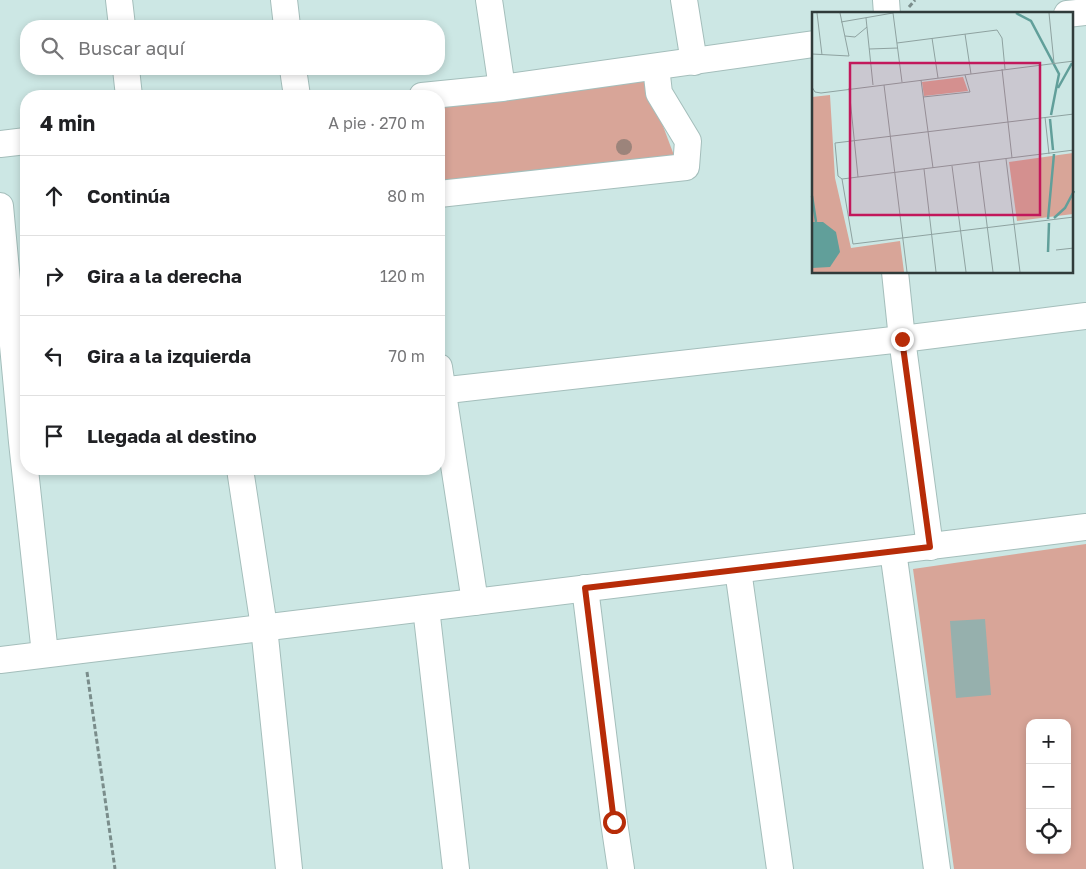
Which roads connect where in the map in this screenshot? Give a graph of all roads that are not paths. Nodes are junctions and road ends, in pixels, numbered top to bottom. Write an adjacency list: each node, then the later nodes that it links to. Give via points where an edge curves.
1 (119, 0): 5 (street)
2 (284, 0): 6 (street)
3 (489, 0): 12 (street)
4 (684, 0): 8 (street)
5 (121, 20)
6 (286, 20)
7 (812, 44): 8 (street)
8 (694, 62): 9 (street)
9 (656, 67): 12 (street); 18 (street, via 659,93 688,141 686,167)
10 (127, 75): 13 (street)
11 (294, 75): 14 (street)
12 (502, 88): 15 (street)
13 (128, 90)
14 (296, 90)
15 (445, 94)
16 (20, 142): 17 (street)
17 (0, 144)
18 (445, 193)
19 (0, 206): 25 (street)
20 (895, 274): 22 (street)
21 (1086, 316): 22 (street)
22 (902, 339): 23 (street); 30 (street)
23 (445, 383)
24 (445, 414): 34 (street)
25 (16, 443): 26 (street)
26 (20, 472)
27 (20, 475): 37 (street)
28 (241, 475): 36 (street)
29 (1086, 527): 30 (street)
30 (930, 547): 31 (street)
31 (893, 551): 32 (street); 43 (street)
32 (738, 570): 33 (street); 42 (street)
33 (585, 588): 34 (street); 41 (street)
34 (475, 602): 35 (street)
35 (426, 608): 36 (street); 40 (street)
36 (264, 628): 37 (street); 39 (street)
37 (45, 654): 38 (street)
38 (0, 660)
39 (289, 869)
40 (456, 869)
41 (621, 869)
42 (780, 869)
43 (937, 869)

